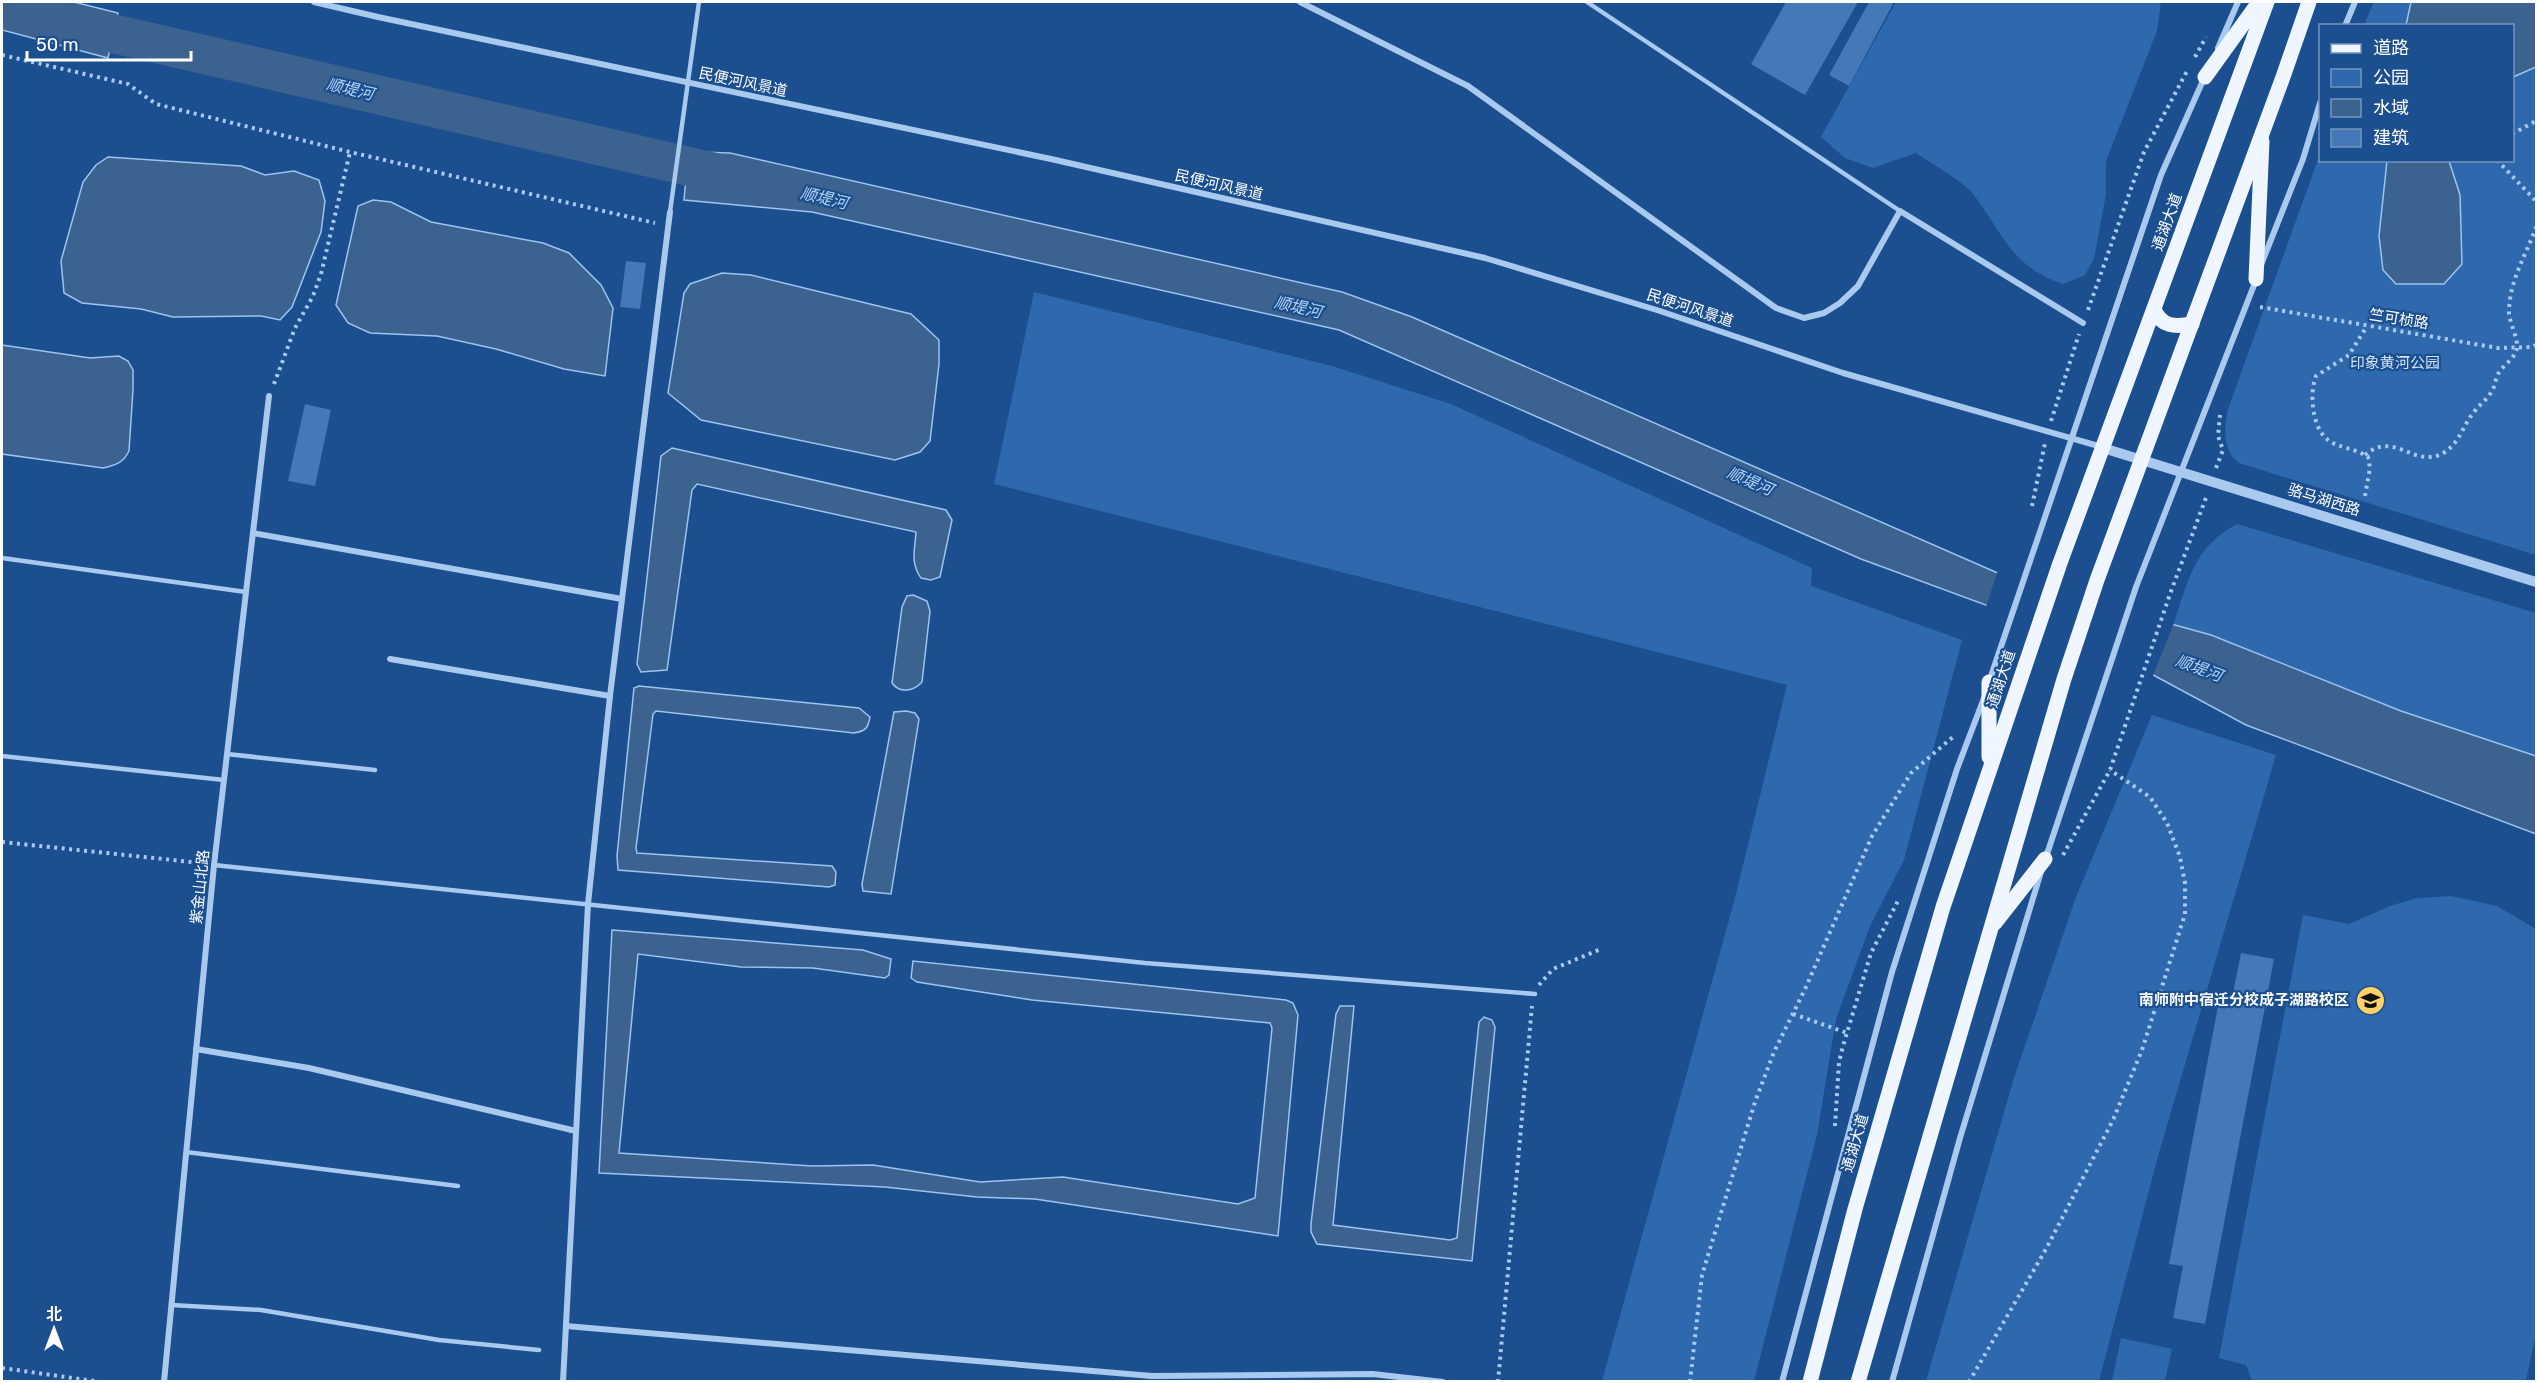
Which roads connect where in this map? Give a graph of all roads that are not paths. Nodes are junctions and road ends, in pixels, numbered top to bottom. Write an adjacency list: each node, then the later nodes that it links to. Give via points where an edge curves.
1 (314, 2): 12 (street, 民便河风景道)
2 (699, 2): 12 (lane)
3 (1300, 2): 15 (street, via 1468,86 1776,308 1804,318 1824,313 1858,286)
4 (1587, 2): 15 (lane)
5 (2238, 2): 11 (street)
6 (2259, 2): 11 (main road)
7 (2267, 2): 18 (main road, 通湖大道)
8 (2308, 2): 14 (main road)
9 (2355, 2): 10 (street)
10 (2346, 24)
11 (2205, 77): 22 (street, via 2161,175)
12 (688, 83): 16 (lane); 22 (street, 民便河风景道, via 1051,159 1485,258 1660,310 1843,374)
13 (2319, 106): 17 (street, via 2303,159)
14 (2263, 128): 17 (main road); 20 (main road)
15 (1900, 211): 19 (street)
16 (670, 213): 30 (street)
17 (2256, 279): 25 (street)
18 (2154, 309): 20 (main road, via 2164,323 2176,327); 23 (main road, 通湖大道)
19 (2083, 323)
20 (2192, 324): 24 (main road)
21 (269, 396): 26 (street, 紫金山北路)
22 (2073, 439): 23 (street, 民便河风景道); 32 (street)
23 (2103, 448): 24 (street, 骆马湖西路); 36 (main road, 通湖大道)
24 (2142, 460): 25 (street, 骆马湖西路); 42 (main road, via 2064,680)
25 (2181, 472): 28 (street, 骆马湖西路); 39 (street, via 2136,587)
26 (253, 533): 29 (street, 紫金山北路); 30 (street)
27 (2, 558): 29 (lane)
28 (2536, 582)
29 (246, 592): 34 (street, 紫金山北路)
30 (622, 599): 33 (street)
31 (390, 659): 33 (street)
32 (1989, 682): 36 (main road); 54 (street, via 1892,972)
33 (610, 696): 41 (street)
34 (227, 754): 37 (lane); 38 (street, 紫金山北路)
35 (2, 756): 38 (lane)
36 (1990, 768): 55 (main road, 通湖大道, via 1936,929 1855,1209)
37 (375, 770)
38 (224, 780): 40 (street, 紫金山北路)
39 (2045, 859): 42 (main road); 57 (street, via 1960,1138)
40 (214, 865): 41 (lane); 44 (street, 紫金山北路)
41 (588, 904): 43 (lane, via 1145,963); 45 (street)
42 (1989, 930): 56 (main road)
43 (1535, 994)
44 (196, 1049): 45 (street, via 309,1068); 46 (street, 紫金山北路)
45 (576, 1131): 49 (street)
46 (186, 1152): 47 (lane); 48 (street, 紫金山北路)
47 (458, 1186)
48 (171, 1305): 50 (lane, via 261,1310 439,1340); 51 (street, 紫金山北路)
49 (566, 1326): 52 (street); 53 (street, via 1152,1376 1373,1374)
50 (539, 1350)
51 (164, 1382)
52 (563, 1382)
53 (1443, 1382)
54 (1782, 1382)
55 (1810, 1382)
56 (1858, 1382)
57 (1892, 1382)

